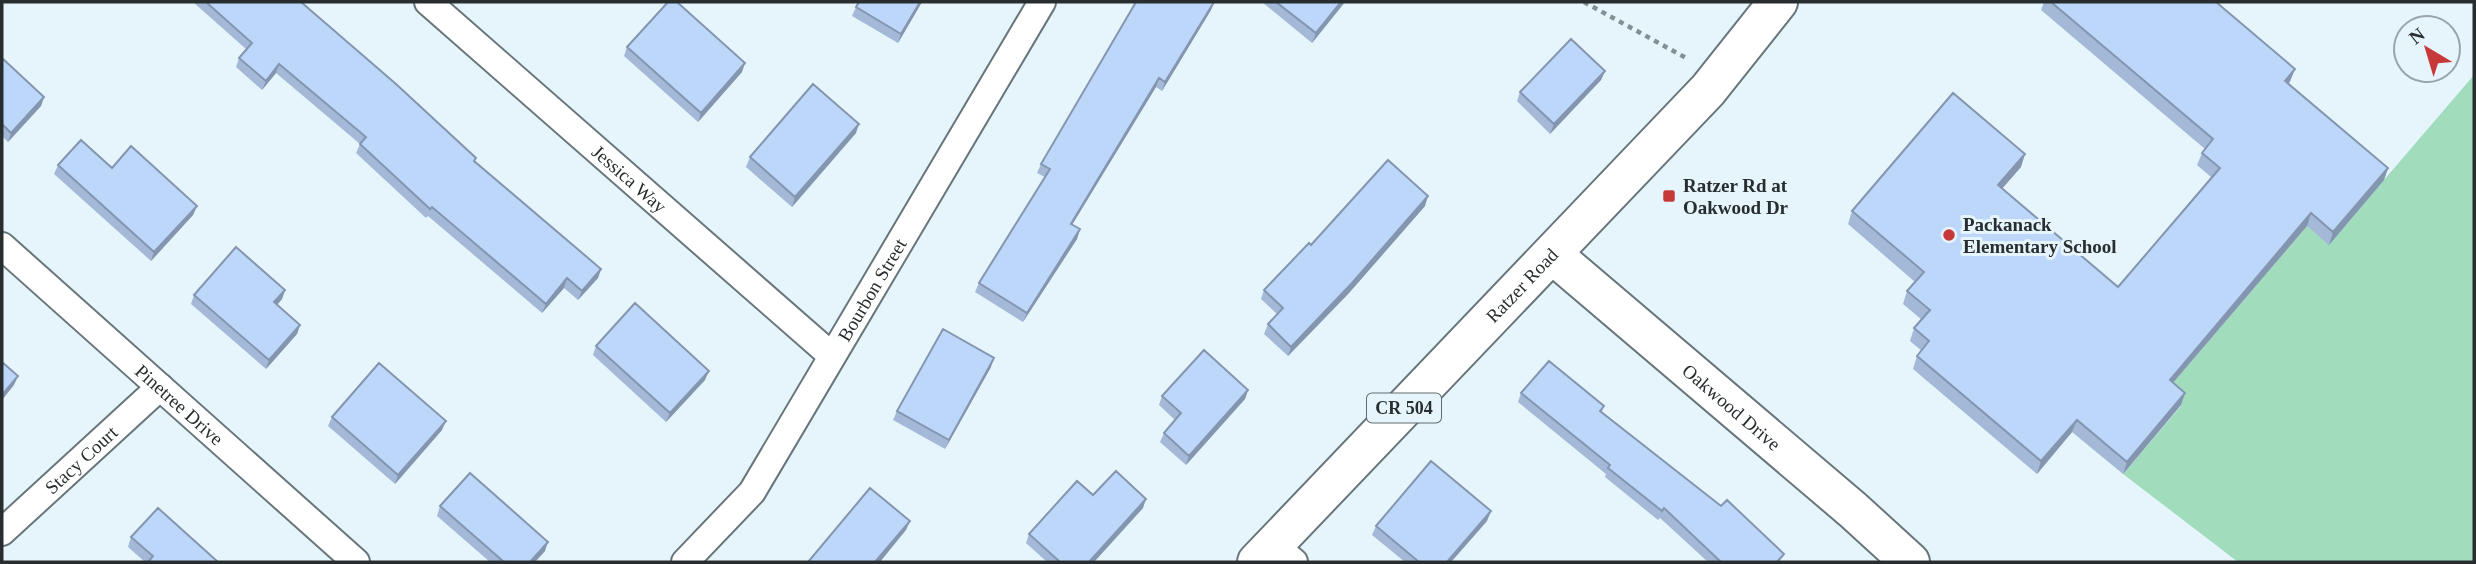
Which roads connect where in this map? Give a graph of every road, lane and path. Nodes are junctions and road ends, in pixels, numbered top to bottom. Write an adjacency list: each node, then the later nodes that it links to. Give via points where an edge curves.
1 (428, 2): 8 (street, Jessica Way)
2 (1042, 2): 8 (street, Bourbon Street)
3 (1584, 2): 5 (path)
4 (1778, 2): 5 (main road, Ratzer Road / CR 504)
5 (1719, 77): 7 (main road, Ratzer Road / CR 504)
6 (2, 246): 9 (street, Pinetree Drive)
7 (1552, 254): 11 (main road, Ratzer Road / CR 504); 14 (main road, Oakwood Drive)
8 (832, 356): 13 (street, Bourbon Street, via 751,492)
9 (160, 387): 10 (street, Stacy Court); 12 (street, Pinetree Drive)
10 (2, 532)
11 (1275, 556)
12 (356, 562)
13 (685, 562)
14 (1910, 562)

